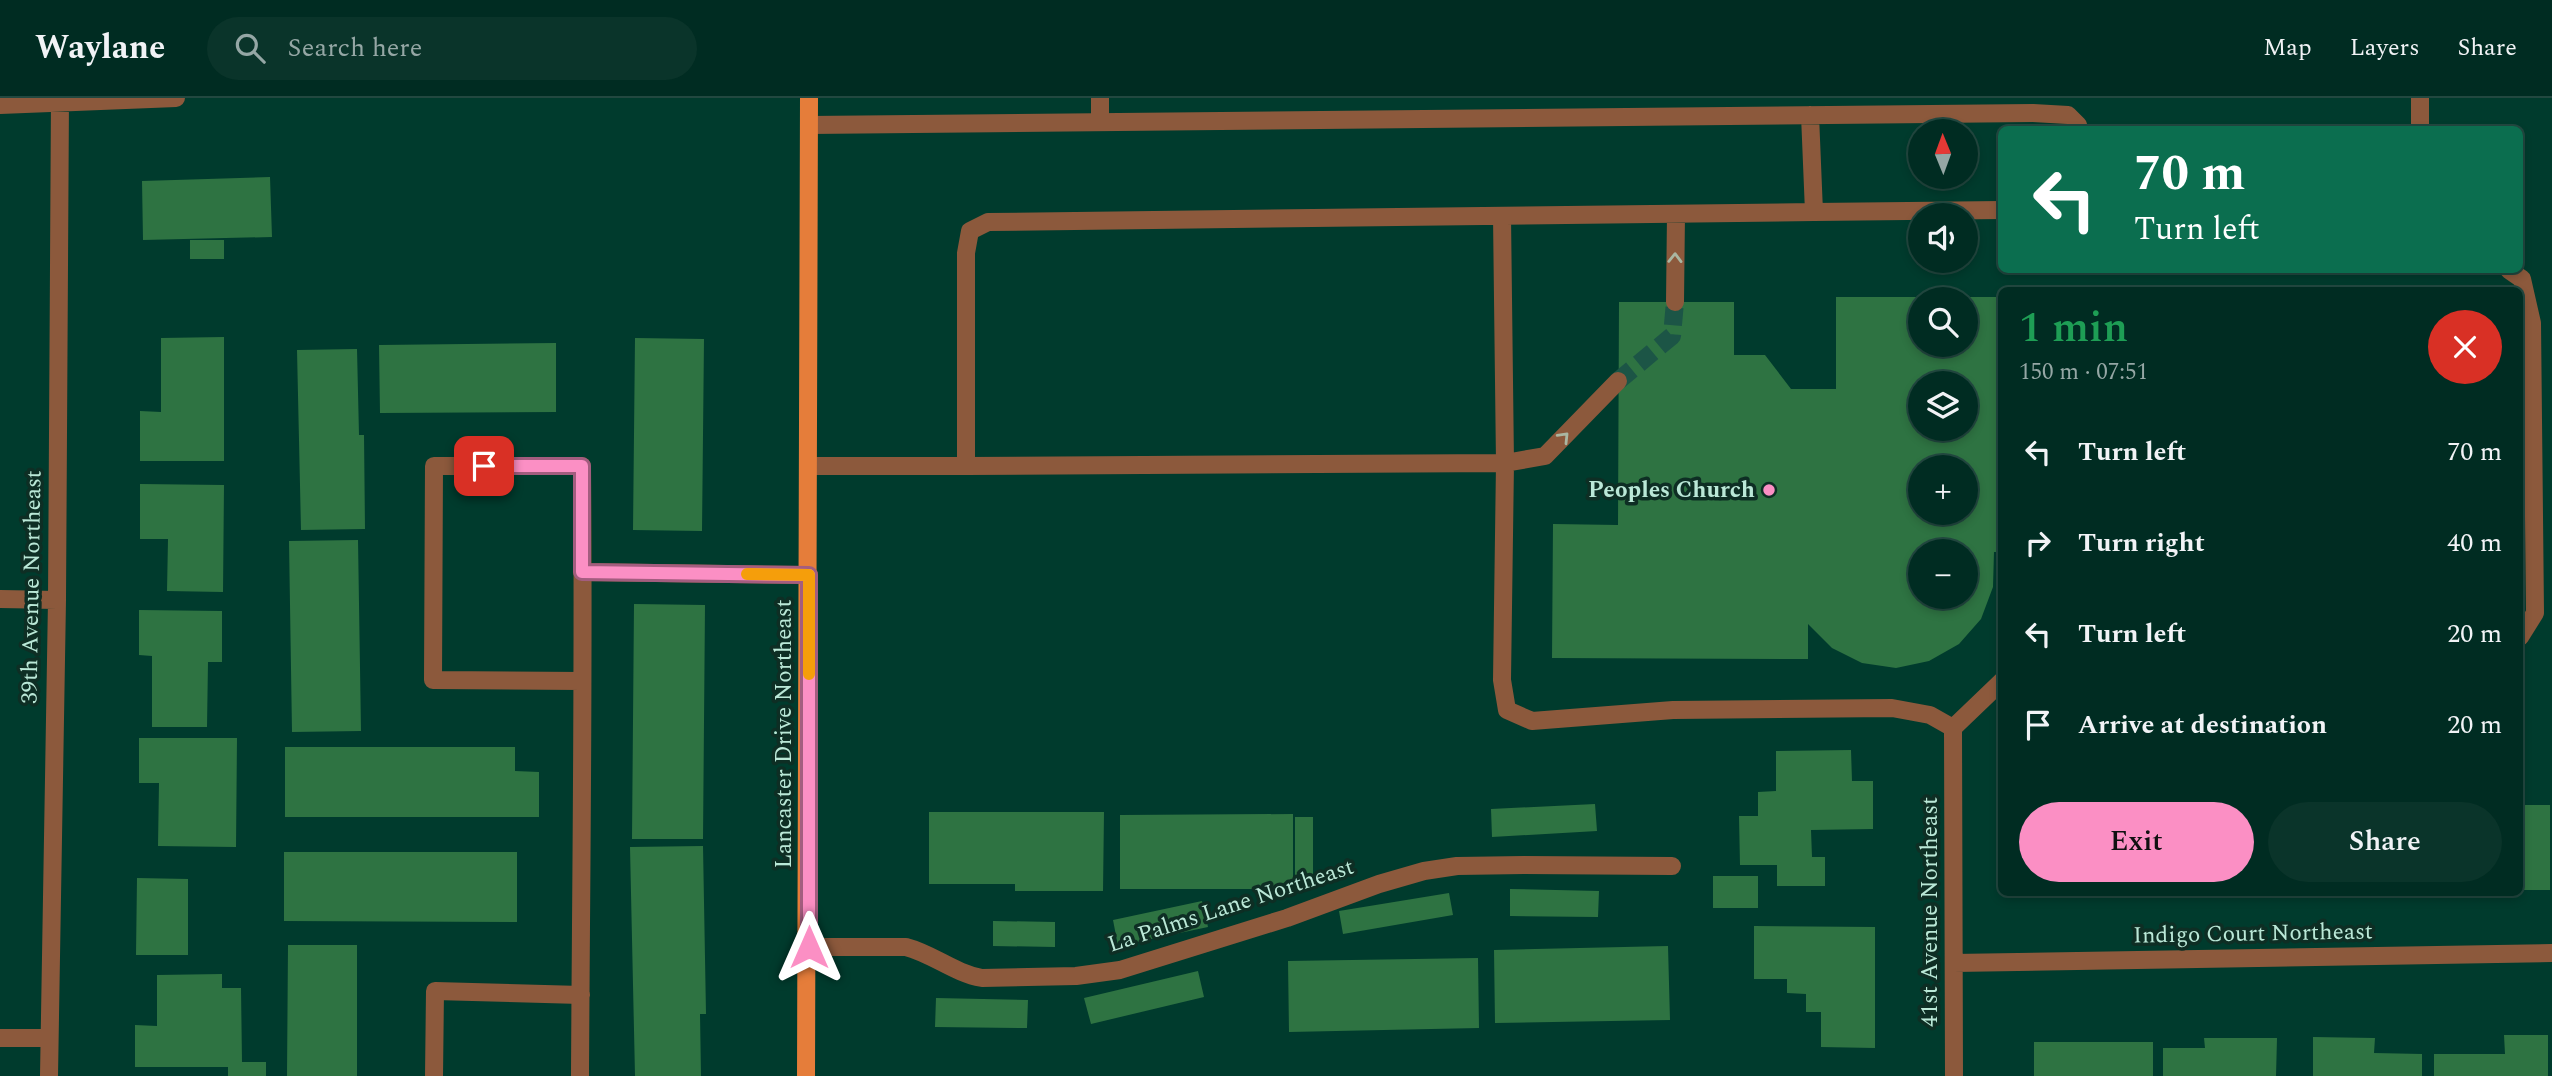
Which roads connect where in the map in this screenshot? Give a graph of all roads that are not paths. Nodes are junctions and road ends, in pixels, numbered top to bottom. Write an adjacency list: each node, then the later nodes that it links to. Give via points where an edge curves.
1 (176, 98): 5 (street)
2 (809, 98): 10 (main road, Lancaster Drive Northeast)
3 (1100, 98): 9 (street)
4 (2420, 98): 11 (street)
5 (60, 100): 6 (street); 25 (street, 39th Avenue Northeast)
6 (0, 105)
7 (2073, 114): 8 (street)
8 (1810, 115): 9 (street); 13 (street)
9 (1100, 121): 10 (street)
10 (809, 125): 20 (main road, Lancaster Drive Northeast)
11 (2420, 126)
12 (1998, 210): 13 (street)
13 (1814, 212): 14 (street)
14 (1676, 214): 15 (street); 17 (street, one-way to 14)
15 (1502, 216): 19 (street); 21 (street, via 988,222 970,232 966,253)
16 (2513, 273): 26 (street, via 2522,279 2532,323 2535,613)
17 (1675, 302)
18 (1618, 381): 19 (street, one-way to 18, via 1545,456)
19 (1504, 463): 21 (street); 29 (street, via 1502,680 1507,710 1532,721 1673,710 1892,708 1930,715)
20 (809, 466): 21 (street); 23 (main road, Lancaster Drive Northeast)
21 (966, 466)
22 (582, 572): 23 (street); 27 (street); 27 (street, via 582,466 434,467 433,680)
23 (809, 575): 31 (main road, Lancaster Drive Northeast)
24 (0, 599): 25 (street)
25 (57, 600): 36 (street, 39th Avenue Northeast)
26 (2523, 632)
27 (582, 681): 34 (street)
28 (1998, 685): 29 (street)
29 (1953, 728): 33 (street, 41st Avenue Northeast)
30 (1672, 866): 31 (street, La Palms Lane Northeast, via 1457,866 1424,871 1120,970 1076,976 982,978 906,947)
31 (809, 947): 40 (main road, Lancaster Drive Northeast)
32 (2552, 953): 33 (street, Indigo Court Northeast)
33 (1954, 963): 41 (street, 41st Avenue Northeast)
34 (581, 995): 38 (street, via 435,991); 39 (street)
35 (0, 1038): 36 (street)
36 (49, 1038): 37 (street, 39th Avenue Northeast)
37 (49, 1076)
38 (434, 1076)
39 (580, 1076)
40 (806, 1076)
41 (1954, 1076)

